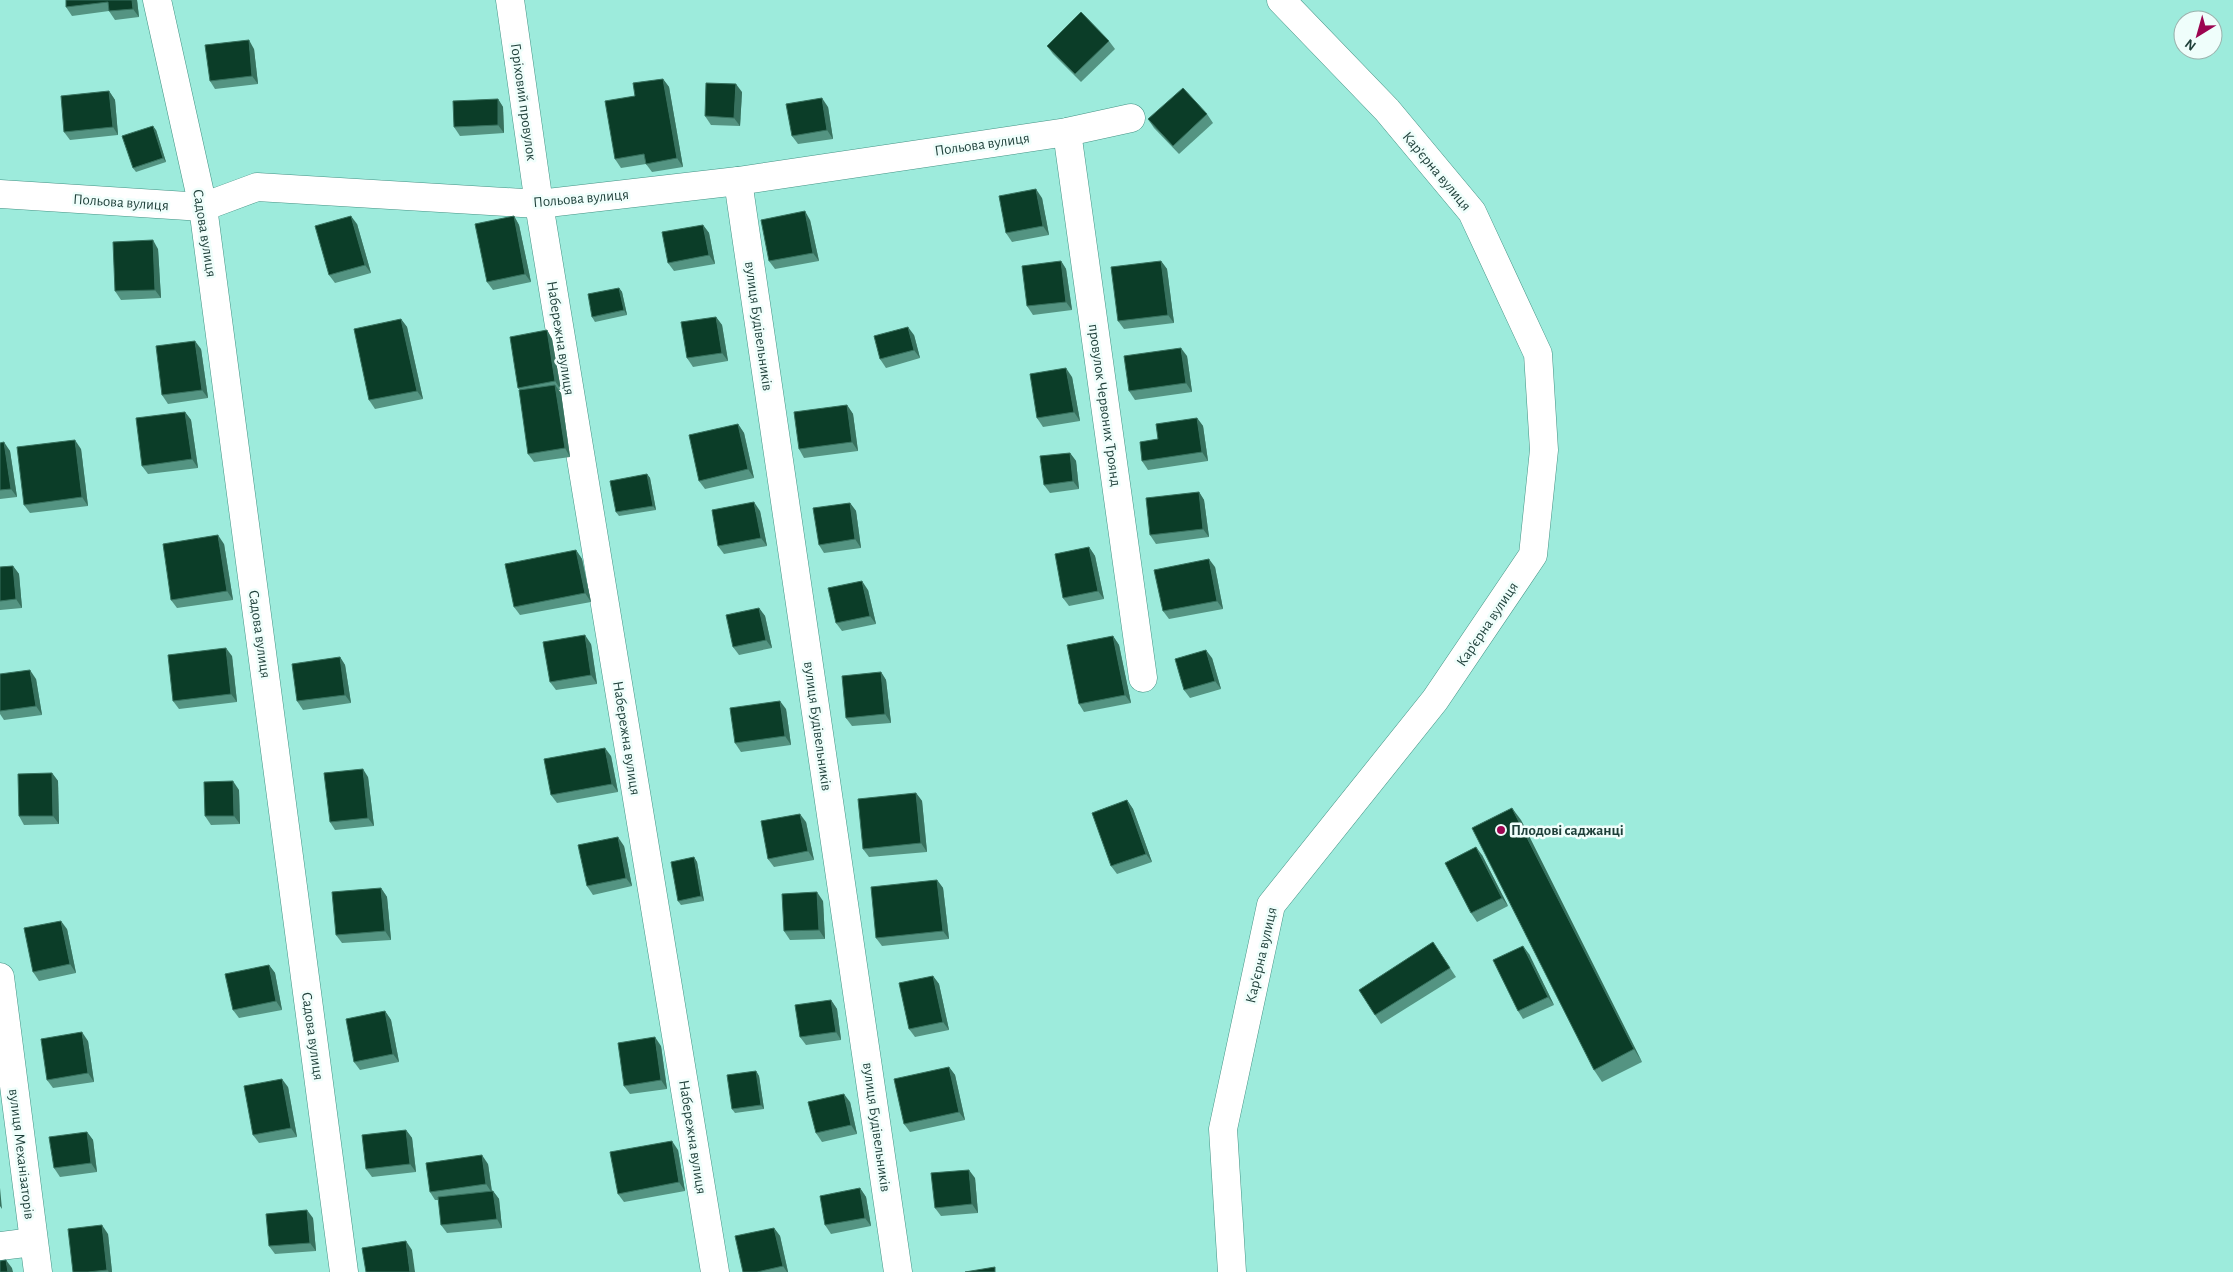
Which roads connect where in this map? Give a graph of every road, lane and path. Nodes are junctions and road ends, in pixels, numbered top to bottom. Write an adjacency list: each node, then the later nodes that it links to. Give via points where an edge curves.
1 (157, 0): 9 (street, Садова вулиця)
2 (510, 0): 8 (street, Горіховий провулок)
3 (1281, 0): 18 (street, Кар'єрна вулиця, via 1387,110 1472,212 1538,354 1544,450 1533,556 1435,700 1271,905 1223,1129)
4 (1131, 118): 5 (street, Польова вулиця)
5 (1067, 132): 6 (street, Польова вулиця); 10 (street, провулок Червоних Троянд)
6 (738, 181): 8 (street, Польова вулиця); 17 (street, вулиця Будівельників)
7 (0, 194): 9 (street, Польова вулиця)
8 (539, 204): 9 (street, Польова вулиця, via 257,187); 16 (street, Набережна вулиця)
9 (203, 208): 15 (street, Садова вулиця)
10 (1143, 678)
11 (0, 979): 12 (street, вулиця Механізаторів)
12 (33, 1242): 13 (street); 14 (street, вулиця Механізаторів)
13 (0, 1246)
14 (38, 1272)
15 (344, 1272)
16 (716, 1272)
17 (898, 1272)
18 (1232, 1272)

